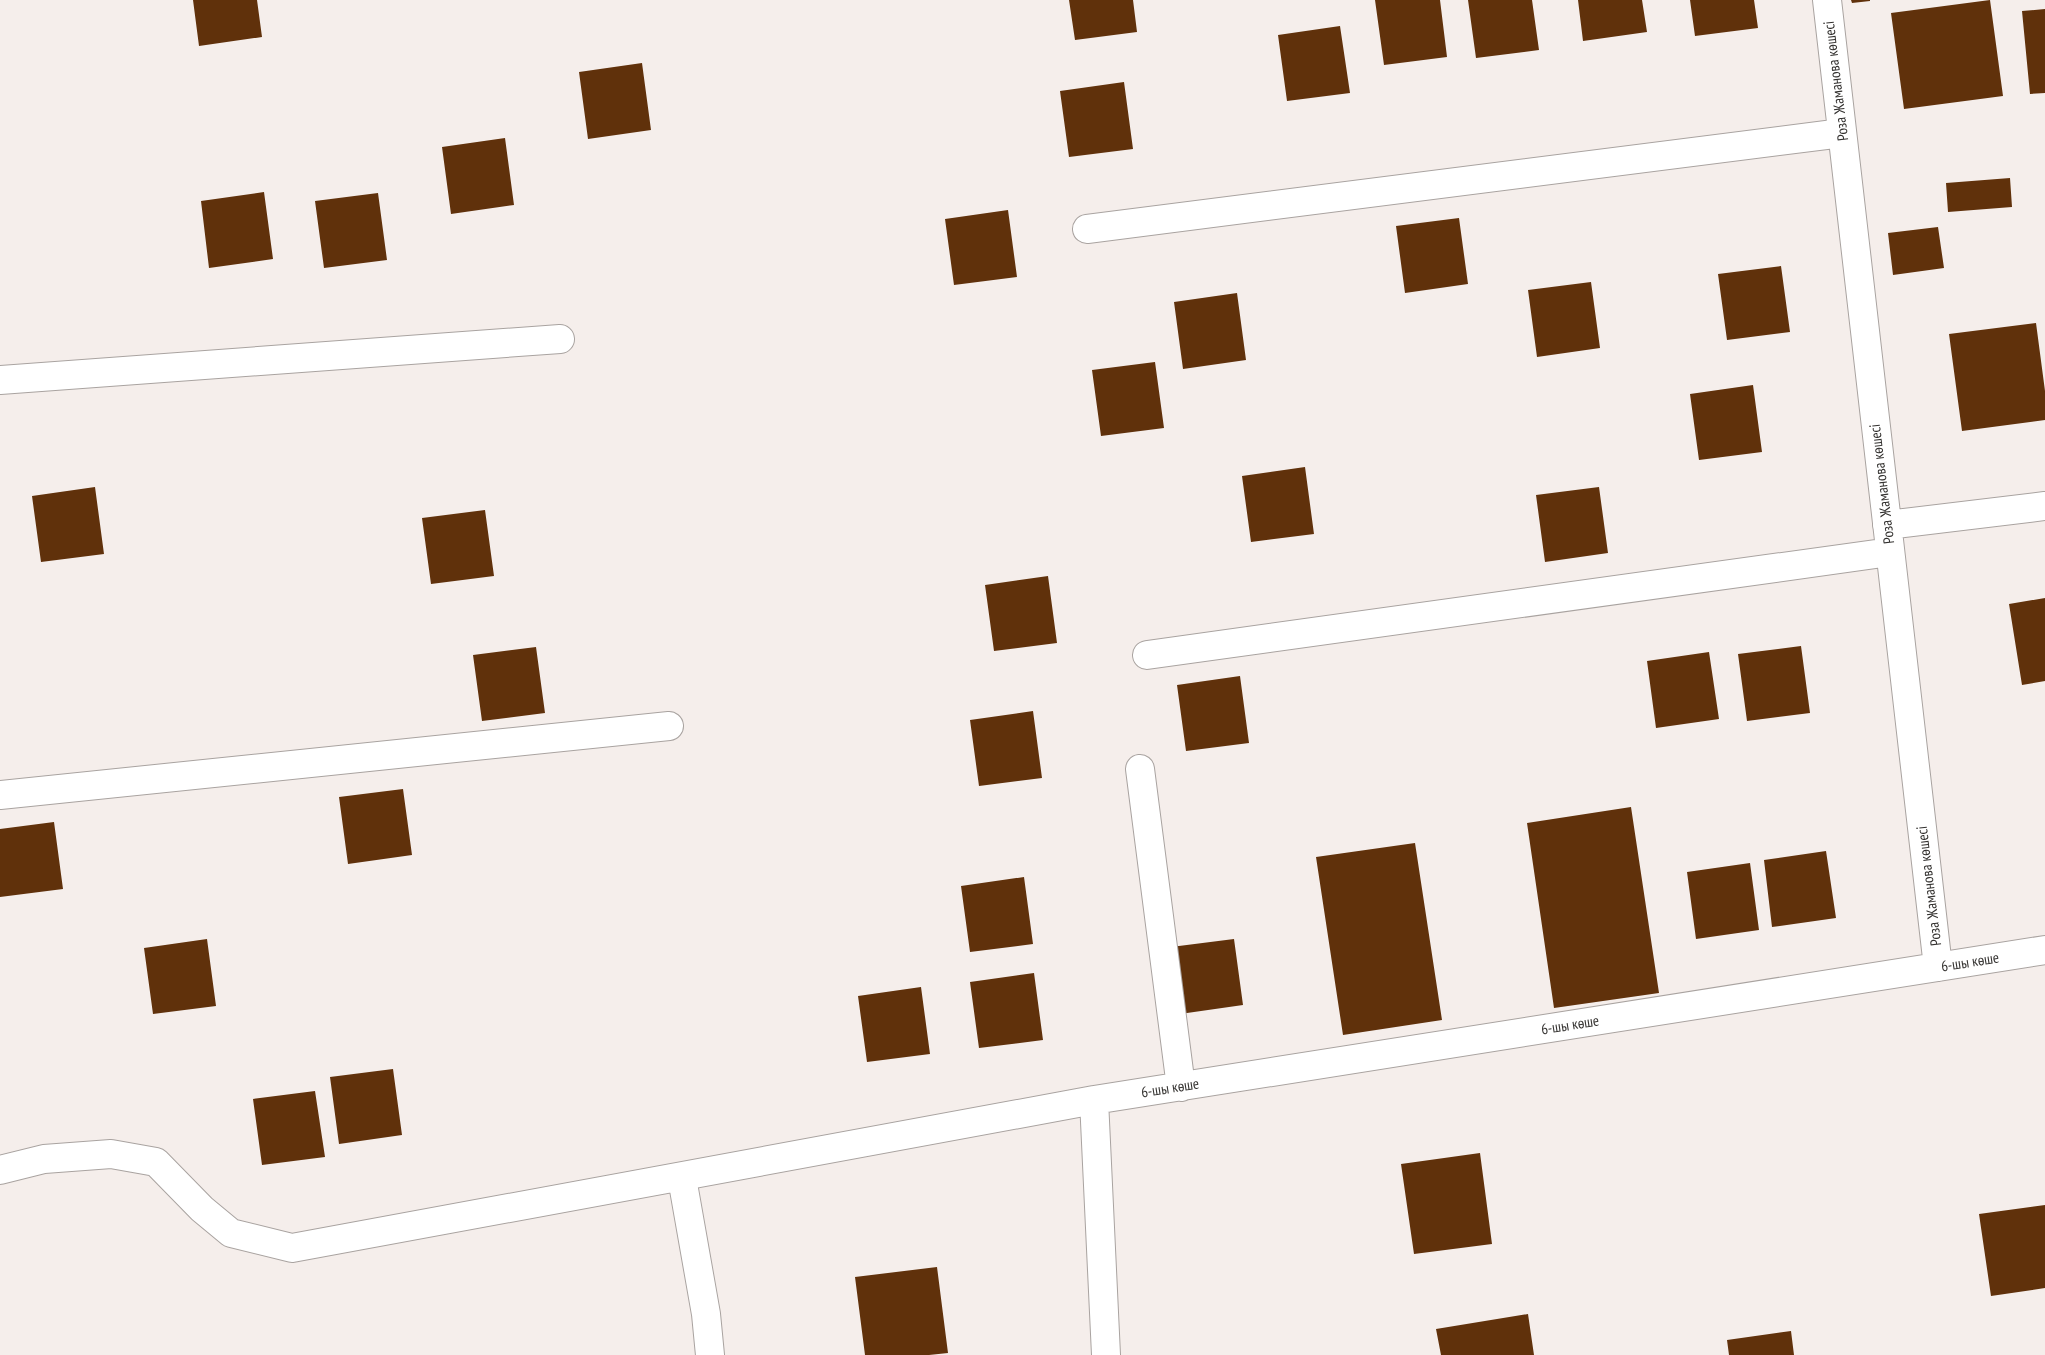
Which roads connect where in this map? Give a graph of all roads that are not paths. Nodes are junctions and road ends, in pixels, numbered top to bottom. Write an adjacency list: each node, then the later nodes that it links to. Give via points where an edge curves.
1 (1827, 0): 2 (street, Роза Жаманова көшесі)
2 (1842, 133): 3 (street); 7 (street, Роза Жаманова көшесі)
3 (1087, 229)
4 (560, 339): 5 (street)
5 (0, 380)
6 (2045, 506): 7 (street)
7 (1887, 525): 8 (street, Роза Жаманова көшесі)
8 (1890, 552): 9 (street); 14 (street, Роза Жаманова көшесі)
9 (1147, 655)
10 (669, 726): 12 (street)
11 (1140, 769): 15 (street)
12 (0, 796)
13 (2045, 950): 14 (street, 6-шы көше)
14 (1938, 967): 15 (street, 6-шы көше)
15 (1181, 1087): 16 (street, 6-шы көше)
16 (1094, 1100): 18 (street, 6-шы көше); 20 (street)
17 (0, 1170): 18 (street, 6-шы көше, via 44,1159 111,1154 156,1162 202,1209 231,1233 292,1248)
18 (682, 1178): 19 (street)
19 (710, 1355)
20 (1106, 1355)

